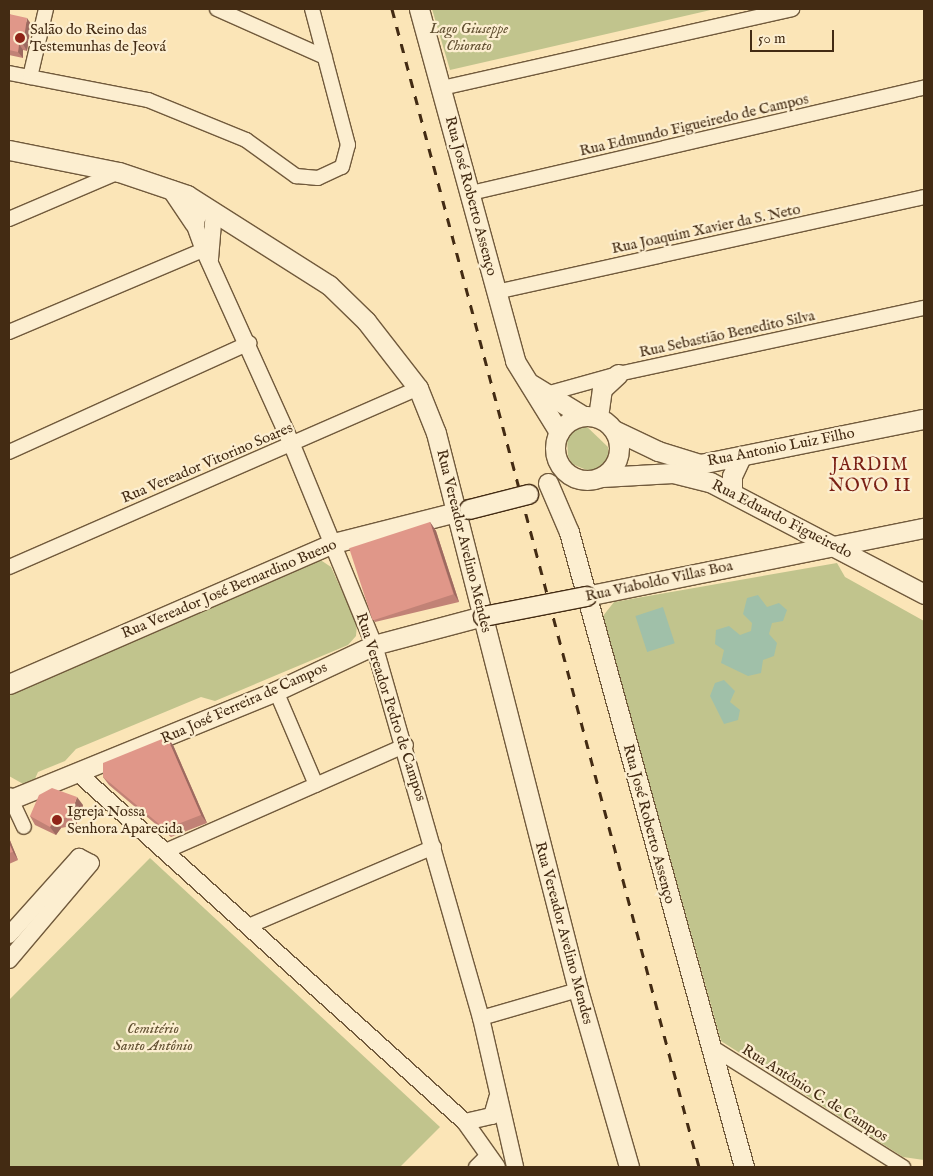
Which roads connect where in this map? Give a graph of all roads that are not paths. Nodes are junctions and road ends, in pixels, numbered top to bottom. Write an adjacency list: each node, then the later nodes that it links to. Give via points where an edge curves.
1 (46, 9): 8 (street)
2 (217, 9): 6 (street)
3 (312, 9): 6 (street)
4 (419, 9): 9 (main road, Rua José Roberto Assenço)
5 (792, 9): 9 (street)
6 (325, 58): 8 (street, via 348,145 347,157 334,174 318,178 296,176 246,140 148,100)
7 (9, 73): 8 (street)
8 (30, 77)
9 (442, 88): 14 (main road, Rua José Roberto Assenço)
10 (924, 88): 14 (street, Rua Edmundo Figueiredo de Campos)
11 (9, 150): 12 (main road, Rua Vereador Avelino Mendes)
12 (119, 172): 13 (main road, Rua Vereador Avelino Mendes); 17 (street)
13 (172, 190): 16 (main road, Rua Vereador Avelino Mendes); 18 (main road)
14 (471, 193): 20 (main road, Rua José Roberto Assenço)
15 (924, 197): 20 (street, Rua Joaquim Xavier da S. Neto)
16 (209, 209): 18 (street); 19 (street, Rua Vereador Pedro de Campos); 25 (main road, Rua Vereador Avelino Mendes, via 329,285 366,321)
17 (9, 219)
18 (194, 223): 19 (street, Rua Vereador Pedro de Campos)
19 (207, 248): 22 (street); 23 (street, Rua Vereador Pedro de Campos, via 210,266)
20 (496, 292): 26 (main road, Rua José Roberto Assenço, via 515,361 525,381)
21 (924, 308): 24 (street, Rua Sebastião Benedito Silva)
22 (9, 332)
23 (248, 343): 31 (street, Rua Vereador Pedro de Campos); 32 (street)
24 (618, 374): 26 (street, Rua Sebastião Benedito Silva); 27 (main road, via 602,389)
25 (418, 388): 31 (street, Rua Vereador Vitorino Soares); 38 (main road, Rua Vereador Avelino Mendes)
26 (542, 394): 27 (main road, Rua José Roberto Assenço); 30 (main road)
27 (591, 417): 29 (main road); 30 (main road)
28 (924, 419): 33 (main road, Rua Antonio Luiz Filho)
29 (614, 430): 33 (main road, Rua Antonio Luiz Filho, via 686,462); 35 (main road, via 619,456)
30 (559, 432): 34 (main road, via 555,448)
31 (292, 445): 40 (street, Rua Vereador Pedro de Campos); 42 (street, Rua Vereador Vitorino Soares)
32 (9, 452)
33 (741, 457): 37 (main road, via 732,476)
34 (561, 467): 35 (main road, via 574,477); 36 (main road)
35 (597, 479): 36 (main road, Rua Vereador José Bernardino Bueno); 37 (main road, Rua Eduardo Figueiredo, via 678,473)
36 (541, 490): 38 (main road, Rua Vereador José Bernardino Bueno, bridge); 44 (main road, Rua José Roberto Assenço)
37 (732, 492): 41 (main road, Rua Eduardo Figueiredo)
38 (463, 511): 40 (main road, Rua Vereador José Bernardino Bueno); 45 (main road, Rua Vereador Avelino Mendes)
39 (924, 528): 41 (main road, Rua Viaboldo Villas Boa)
40 (334, 543): 46 (street, Rua Vereador Pedro de Campos); 47 (main road, Rua Vereador José Bernardino Bueno)
41 (834, 545): 43 (main road, Rua Eduardo Figueiredo); 44 (main road, Rua Viaboldo Villas Boa)
42 (9, 567)
43 (924, 594)
44 (586, 596): 45 (main road, Rua Viaboldo Villas Boa, bridge); 61 (main road, Rua José Roberto Assenço)
45 (483, 616): 46 (main road, Rua José Ferreira de Campos); 59 (main road, Rua Vereador Avelino Mendes)
46 (374, 645): 48 (main road, Rua José Ferreira de Campos); 49 (street, Rua Vereador Pedro de Campos)
47 (9, 684)
48 (276, 691): 50 (main road, Rua José Ferreira de Campos); 51 (street)
49 (406, 745): 51 (street); 54 (street, Rua Vereador Pedro de Campos)
50 (79, 774): 52 (main road, Rua José Ferreira de Campos); 55 (street)
51 (316, 785): 55 (street)
52 (9, 798): 53 (street)
53 (24, 827)
54 (434, 847): 56 (street); 60 (street, Rua Vereador Pedro de Campos)
55 (168, 850): 56 (street)
56 (251, 925): 63 (street)
57 (9, 935): 58 (street, via 79,857 91,863)
58 (9, 960)
59 (578, 990): 60 (street); 66 (main road, Rua Vereador Avelino Mendes)
60 (481, 1018): 62 (street, Rua Vereador Pedro de Campos)
61 (710, 1046): 67 (main road, Rua José Roberto Assenço); 68 (street, Rua Antônio C. de Campos)
62 (498, 1096): 63 (street, via 492,1116); 65 (street, Rua Vereador Pedro de Campos)
63 (465, 1122): 64 (street)
64 (486, 1164)
65 (514, 1167)
66 (629, 1167)
67 (744, 1167)
68 (903, 1167)

